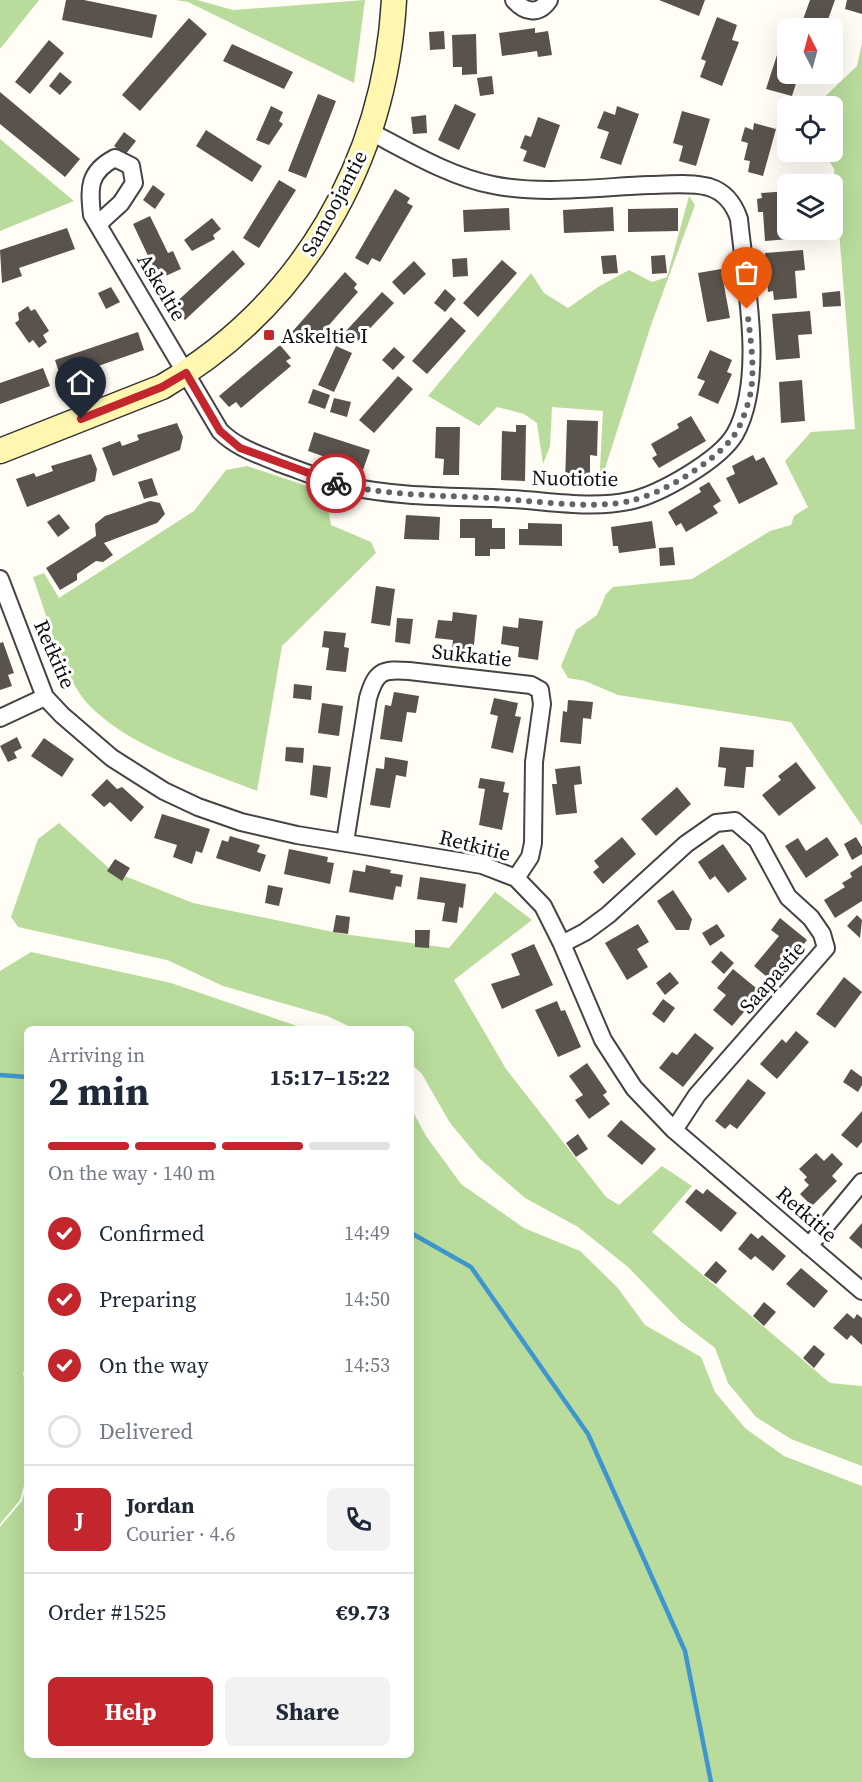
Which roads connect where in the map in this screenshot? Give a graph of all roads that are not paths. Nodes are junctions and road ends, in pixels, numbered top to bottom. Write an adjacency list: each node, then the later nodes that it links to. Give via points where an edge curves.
1 (394, 0): 4 (street, Samoojantie, via 392,45)
2 (514, 0): 3 (street, via 524,9 534,11 544,8)
3 (549, 0)
4 (371, 132): 6 (street, Samoojantie, via 328,224 291,278 246,327); 6 (street, Nuotiotie, via 413,154 492,185 544,188 677,184 709,187 726,196 739,219 752,354 751,392 734,436 687,475 629,501 574,503 383,491 320,478 240,448 220,431)
5 (98, 224): 6 (street, Askeltie)
6 (186, 373): 7 (street, Samoojantie, via 162,387)
7 (0, 451)
8 (0, 579): 9 (street, Retkitie)
9 (45, 697): 10 (street); 11 (street, Retkitie, via 112,758 164,791 241,822)
10 (0, 718)
11 (345, 842): 12 (street, Retkitie, via 482,865); 12 (street, Sukkatie, via 368,698 379,674 409,671 531,685 540,690 542,704 534,762 533,843)
12 (516, 878): 13 (street, Retkitie, via 543,906)
13 (562, 944): 14 (street, Retkitie, via 615,1060 634,1088); 14 (street, Saapastie, via 608,915 686,844 716,823 735,821 757,840 788,897 822,934 826,948 697,1095)
14 (674, 1130): 16 (street, Retkitie)
15 (862, 1182): 16 (street)
16 (809, 1246): 17 (street, Retkitie)
17 (862, 1291)

